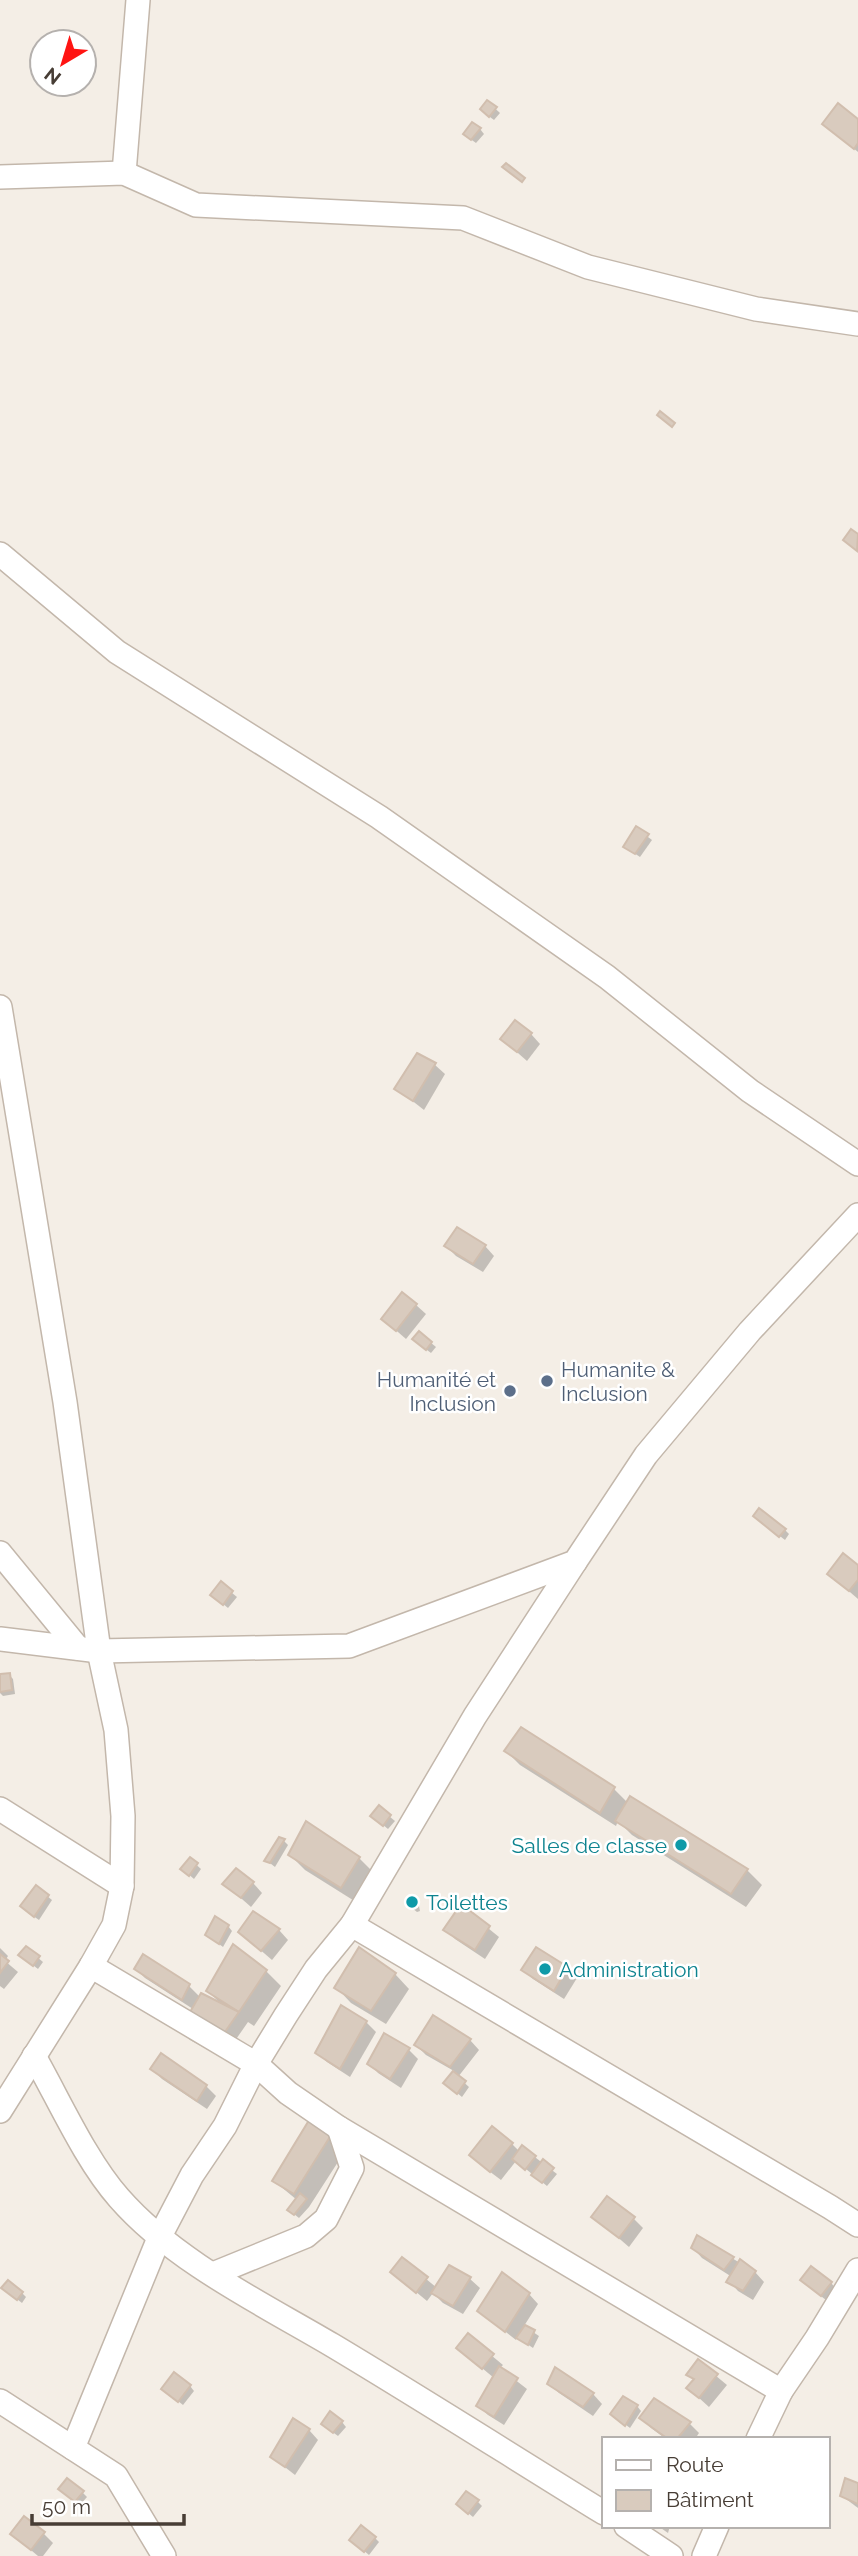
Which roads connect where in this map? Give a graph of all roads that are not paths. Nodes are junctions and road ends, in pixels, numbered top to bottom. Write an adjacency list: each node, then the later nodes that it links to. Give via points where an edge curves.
1 (138, 0): 2 (street)
2 (124, 173): 3 (street); 4 (street, via 197,205 463,218 588,267 756,309)
3 (0, 177)
4 (858, 324)
5 (0, 554): 7 (street, via 117,652 379,817 607,977 750,1091)
6 (0, 1007): 12 (street, via 65,1402)
7 (858, 1164)
8 (858, 1215): 10 (street, via 750,1331 646,1455)
9 (0, 1553): 12 (street)
10 (575, 1562): 12 (street, via 348,1646); 15 (street, via 475,1716)
11 (0, 1639): 12 (street)
12 (88, 1650): 14 (street, via 116,1730 123,1816)
13 (0, 1809): 14 (street)
14 (122, 1886): 16 (street, via 114,1925)
15 (352, 1925): 18 (street, via 316,1969); 21 (street)
16 (91, 1966): 17 (street); 18 (street)
17 (34, 2056): 19 (street); 22 (street, via 101,2174)
18 (256, 2064): 20 (street); 22 (street)
19 (0, 2111)
20 (339, 2128): 24 (street, via 352,2168 326,2219 306,2236); 25 (street)
21 (858, 2225)
22 (159, 2238): 24 (street); 28 (street)
23 (858, 2270): 25 (street)
24 (213, 2274): 29 (street)
25 (781, 2391): 27 (street)
26 (0, 2401): 28 (street)
27 (759, 2437)
28 (73, 2448): 32 (street, via 116,2476)
29 (602, 2512)
30 (629, 2528): 33 (street)
31 (717, 2528): 34 (street)
32 (164, 2556)
33 (671, 2556)
34 (704, 2556)

